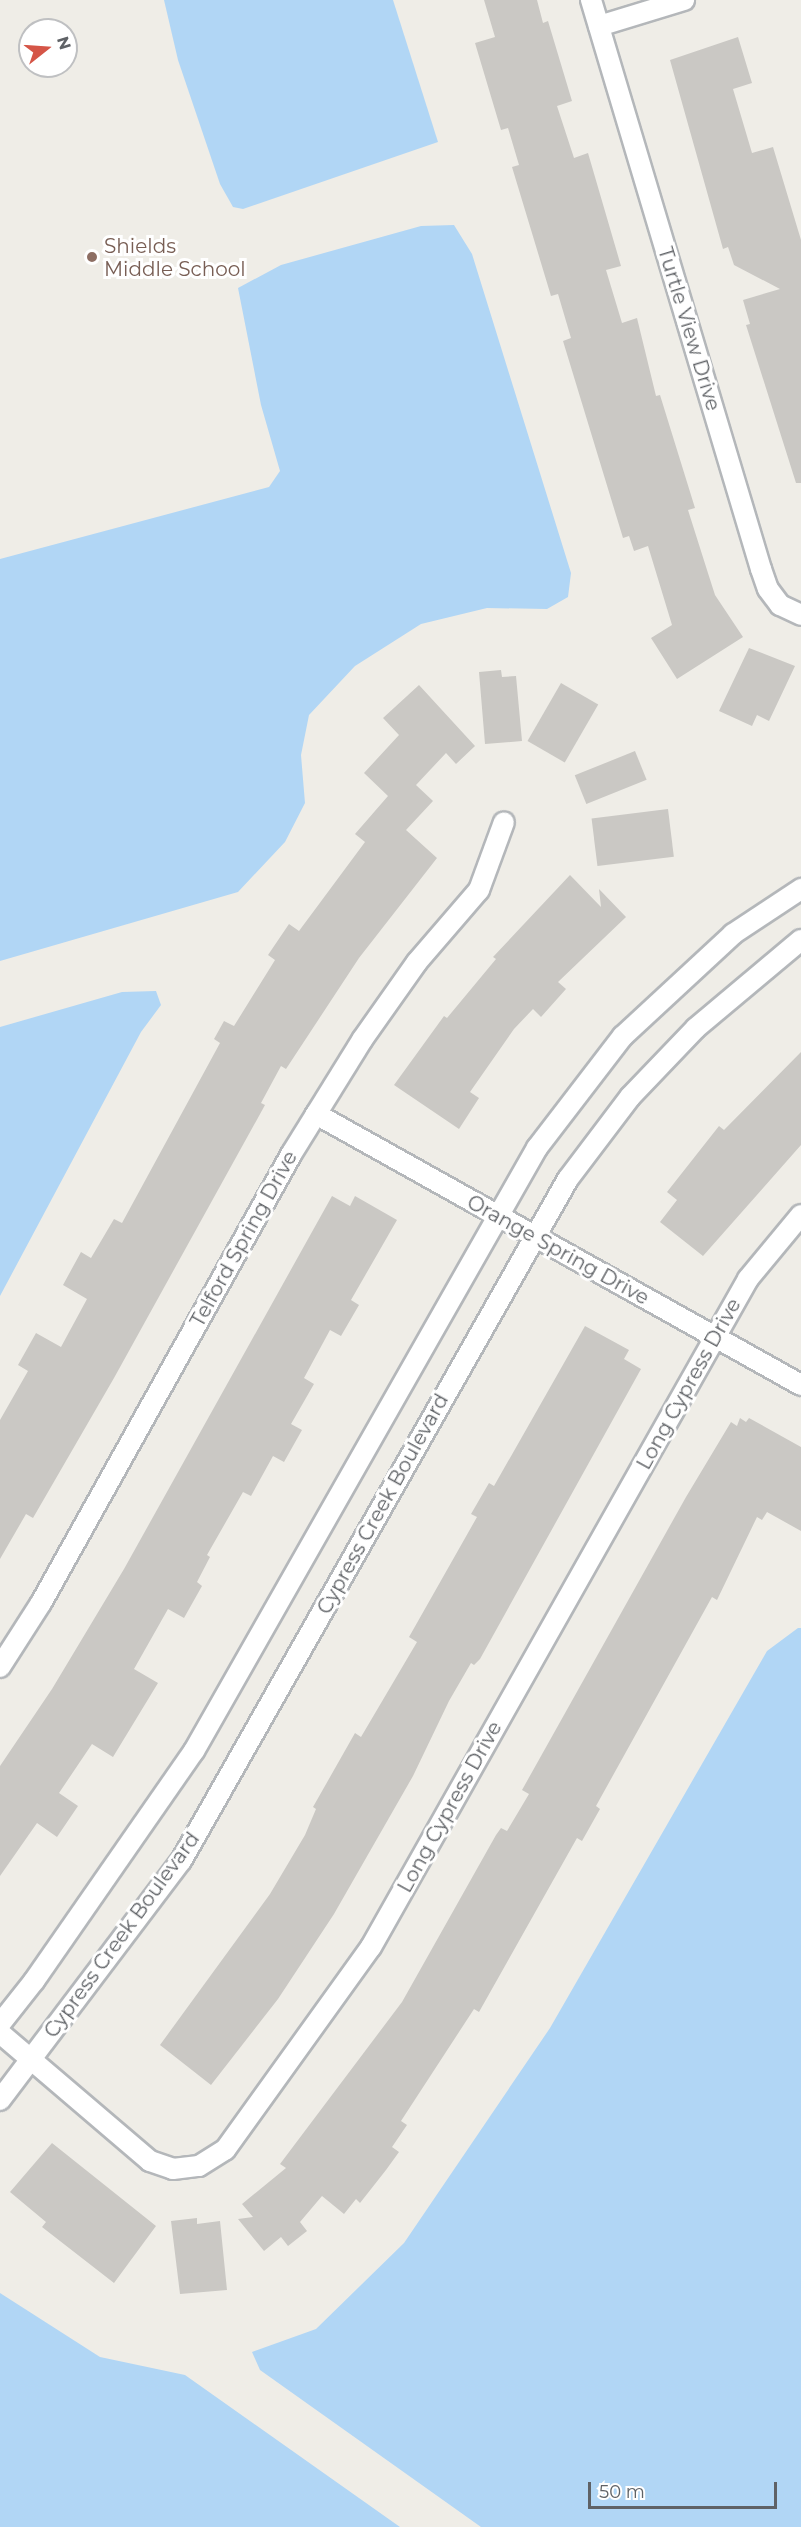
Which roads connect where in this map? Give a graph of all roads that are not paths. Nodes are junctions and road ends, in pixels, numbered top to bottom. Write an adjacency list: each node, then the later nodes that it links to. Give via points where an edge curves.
1 (591, 0): 3 (street, Turtle View Drive)
2 (684, 0): 3 (street)
3 (599, 26): 4 (street, Turtle View Drive, via 761,569 768,589 780,604)
4 (801, 615)
5 (504, 822): 8 (street, Telford Spring Drive, via 479,890 417,962)
6 (801, 888): 10 (street, Cypress Creek Boulevard, via 733,934 623,1036 537,1148)
7 (801, 940): 11 (street, Cypress Creek Boulevard, via 696,1028 630,1097 568,1179)
8 (316, 1114): 10 (street, Orange Spring Drive); 14 (street, Telford Spring Drive, via 41,1603)
9 (801, 1215): 12 (street, Long Cypress Drive, via 748,1279)
10 (498, 1216): 11 (street, Orange Spring Drive); 15 (street, Cypress Creek Boulevard, via 194,1751)
11 (534, 1236): 12 (street, Orange Spring Drive); 17 (street, Cypress Creek Boulevard, via 181,1861)
12 (715, 1337): 13 (street, Orange Spring Drive); 17 (street, Long Cypress Drive, via 371,1947 225,2150 199,2166 173,2169 150,2161)
13 (801, 1385)
14 (0, 1667)
15 (0, 2024)
16 (0, 2033): 17 (street, Long Cypress Drive)
17 (31, 2059): 18 (street, Cypress Creek Boulevard)
18 (0, 2100)

